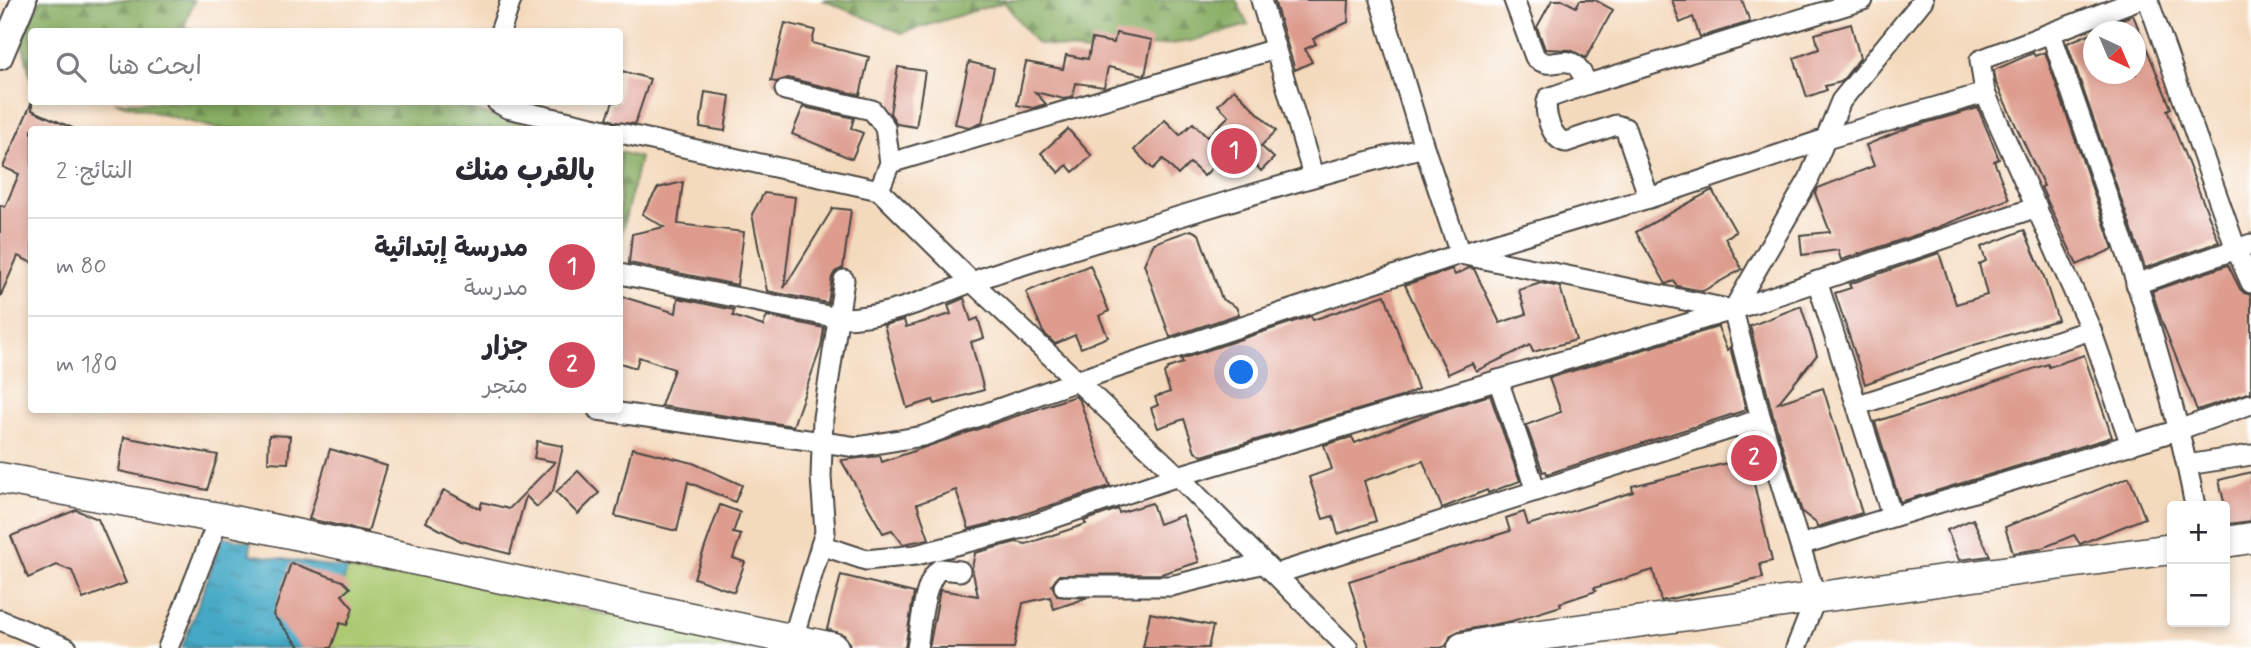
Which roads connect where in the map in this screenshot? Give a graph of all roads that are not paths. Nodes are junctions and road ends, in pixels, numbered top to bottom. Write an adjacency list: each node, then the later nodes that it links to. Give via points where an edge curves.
1 (24, 0): 13 (street)
2 (511, 0): 10 (street)
3 (1261, 0): 12 (street)
4 (1380, 0): 21 (street)
5 (1514, 0): 14 (street, via 1535,57 1549,65 1571,63)
6 (1863, 0): 14 (street)
7 (1923, 0): 20 (street, via 1841,101)
8 (2137, 0): 11 (street)
9 (2148, 0): 27 (street)
10 (500, 28)
11 (2052, 33): 16 (street, via 1980,60); 33 (street)
12 (1275, 49): 22 (street); 23 (street)
13 (0, 57)
14 (1588, 84): 25 (street, via 1548,98 1546,109 1555,136 1566,142 1623,126)
15 (785, 90): 22 (street, via 872,110 885,127)
16 (1985, 93): 20 (street); 26 (street)
17 (502, 105): 18 (street)
18 (588, 126)
19 (623, 133): 24 (street)
20 (1826, 139): 25 (street); 35 (street, via 1809,179)
21 (1424, 147): 23 (street); 28 (street)
22 (890, 163): 24 (street)
23 (1312, 176): 31 (street)
24 (879, 190): 31 (street)
25 (1649, 198): 28 (street)
26 (2037, 207): 32 (street); 37 (street)
27 (2243, 247): 33 (street); 34 (street)
28 (1460, 254): 35 (street); 38 (street)
29 (623, 275): 36 (street)
30 (844, 280): 36 (street)
31 (971, 281): 36 (street, via 907,308); 38 (street)
32 (1817, 281): 35 (street); 41 (street)
33 (2136, 284): 44 (street)
34 (2251, 284)
35 (1733, 310): 39 (street); 43 (street)
36 (838, 318): 45 (street)
37 (2091, 330): 41 (street); 46 (street)
38 (1079, 380): 45 (street, via 923,436 857,447); 49 (street)
39 (1498, 380): 49 (street); 51 (street)
40 (2251, 404): 44 (street)
41 (1858, 405): 53 (street)
42 (617, 413): 45 (street)
43 (1761, 419): 51 (street); 58 (street)
44 (2178, 430): 46 (street); 48 (street)
45 (822, 443): 57 (street, via 825,532)
46 (2131, 444): 53 (street)
47 (2251, 456): 48 (street)
48 (2187, 465): 52 (street)
49 (1178, 476): 57 (street, via 1027,527 916,555 866,561); 60 (street)
50 (0, 478): 54 (main road)
51 (1536, 491): 60 (street)
52 (2194, 501)
53 (1892, 516): 58 (street)
54 (219, 518): 66 (main road); 68 (street)
55 (2251, 538): 56 (main road)
56 (2230, 541)
57 (821, 545): 66 (street)
58 (1800, 545): 63 (street)
59 (2167, 550): 63 (main road)
60 (1270, 569): 62 (street, via 1171,586); 71 (street)
61 (960, 571): 70 (street, via 940,569 934,573)
62 (1065, 586)
63 (1816, 598): 72 (main road); 73 (street)
64 (0, 620): 65 (street)
65 (32, 641): 67 (street)
66 (792, 644): 69 (main road)
67 (67, 648)
68 (168, 648)
69 (833, 648)
70 (917, 648)
71 (1348, 648)
72 (1463, 648)
73 (1796, 648)

